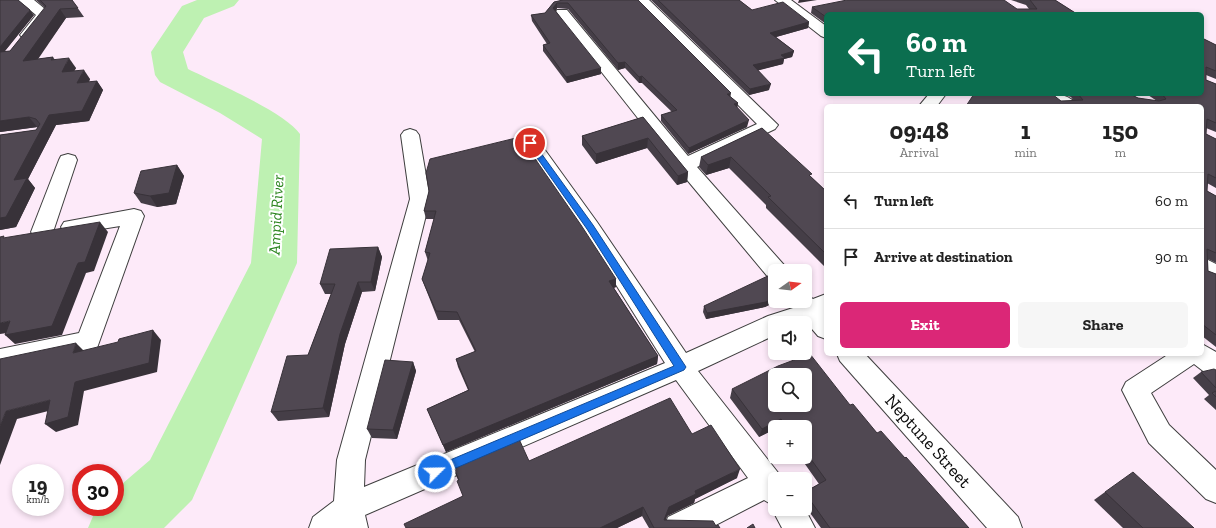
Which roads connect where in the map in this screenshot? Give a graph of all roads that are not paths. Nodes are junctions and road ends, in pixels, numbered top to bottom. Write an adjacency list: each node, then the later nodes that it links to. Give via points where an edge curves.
1 (25, 0): 8 (street, via 44,14)
2 (641, 0): 16 (street, via 769,125)
3 (782, 0): 5 (street)
4 (811, 7): 5 (street)
5 (796, 10): 7 (street)
6 (562, 13): 16 (street)
7 (824, 31)
8 (20, 45)
9 (936, 96): 11 (street)
10 (1053, 96): 12 (street)
11 (930, 104)
12 (1066, 104)
13 (410, 135): 37 (street, via 420,199 351,460)
14 (530, 143): 32 (street, via 590,227)
15 (68, 160): 17 (street)
16 (685, 165): 19 (street)
17 (42, 232): 18 (street); 30 (street, via 134,216 88,341)
18 (21, 236)
19 (770, 264)
20 (1204, 266): 21 (street)
21 (1216, 275)
22 (812, 305): 25 (street)
23 (806, 308): 24 (street)
24 (790, 316)
25 (824, 326)
26 (768, 327): 32 (street)
27 (851, 356): 41 (street, Neptune Street)
28 (1186, 356): 35 (street, via 1135,390 1159,434)
29 (1203, 356): 31 (street)
30 (0, 359)
31 (1216, 366)
32 (681, 367): 33 (street); 37 (street)
33 (768, 482)
34 (768, 489): 39 (street)
35 (1216, 489)
36 (792, 516): 40 (street)
37 (351, 518): 38 (street)
38 (324, 528)
39 (679, 528)
40 (800, 528)
41 (1007, 528)

